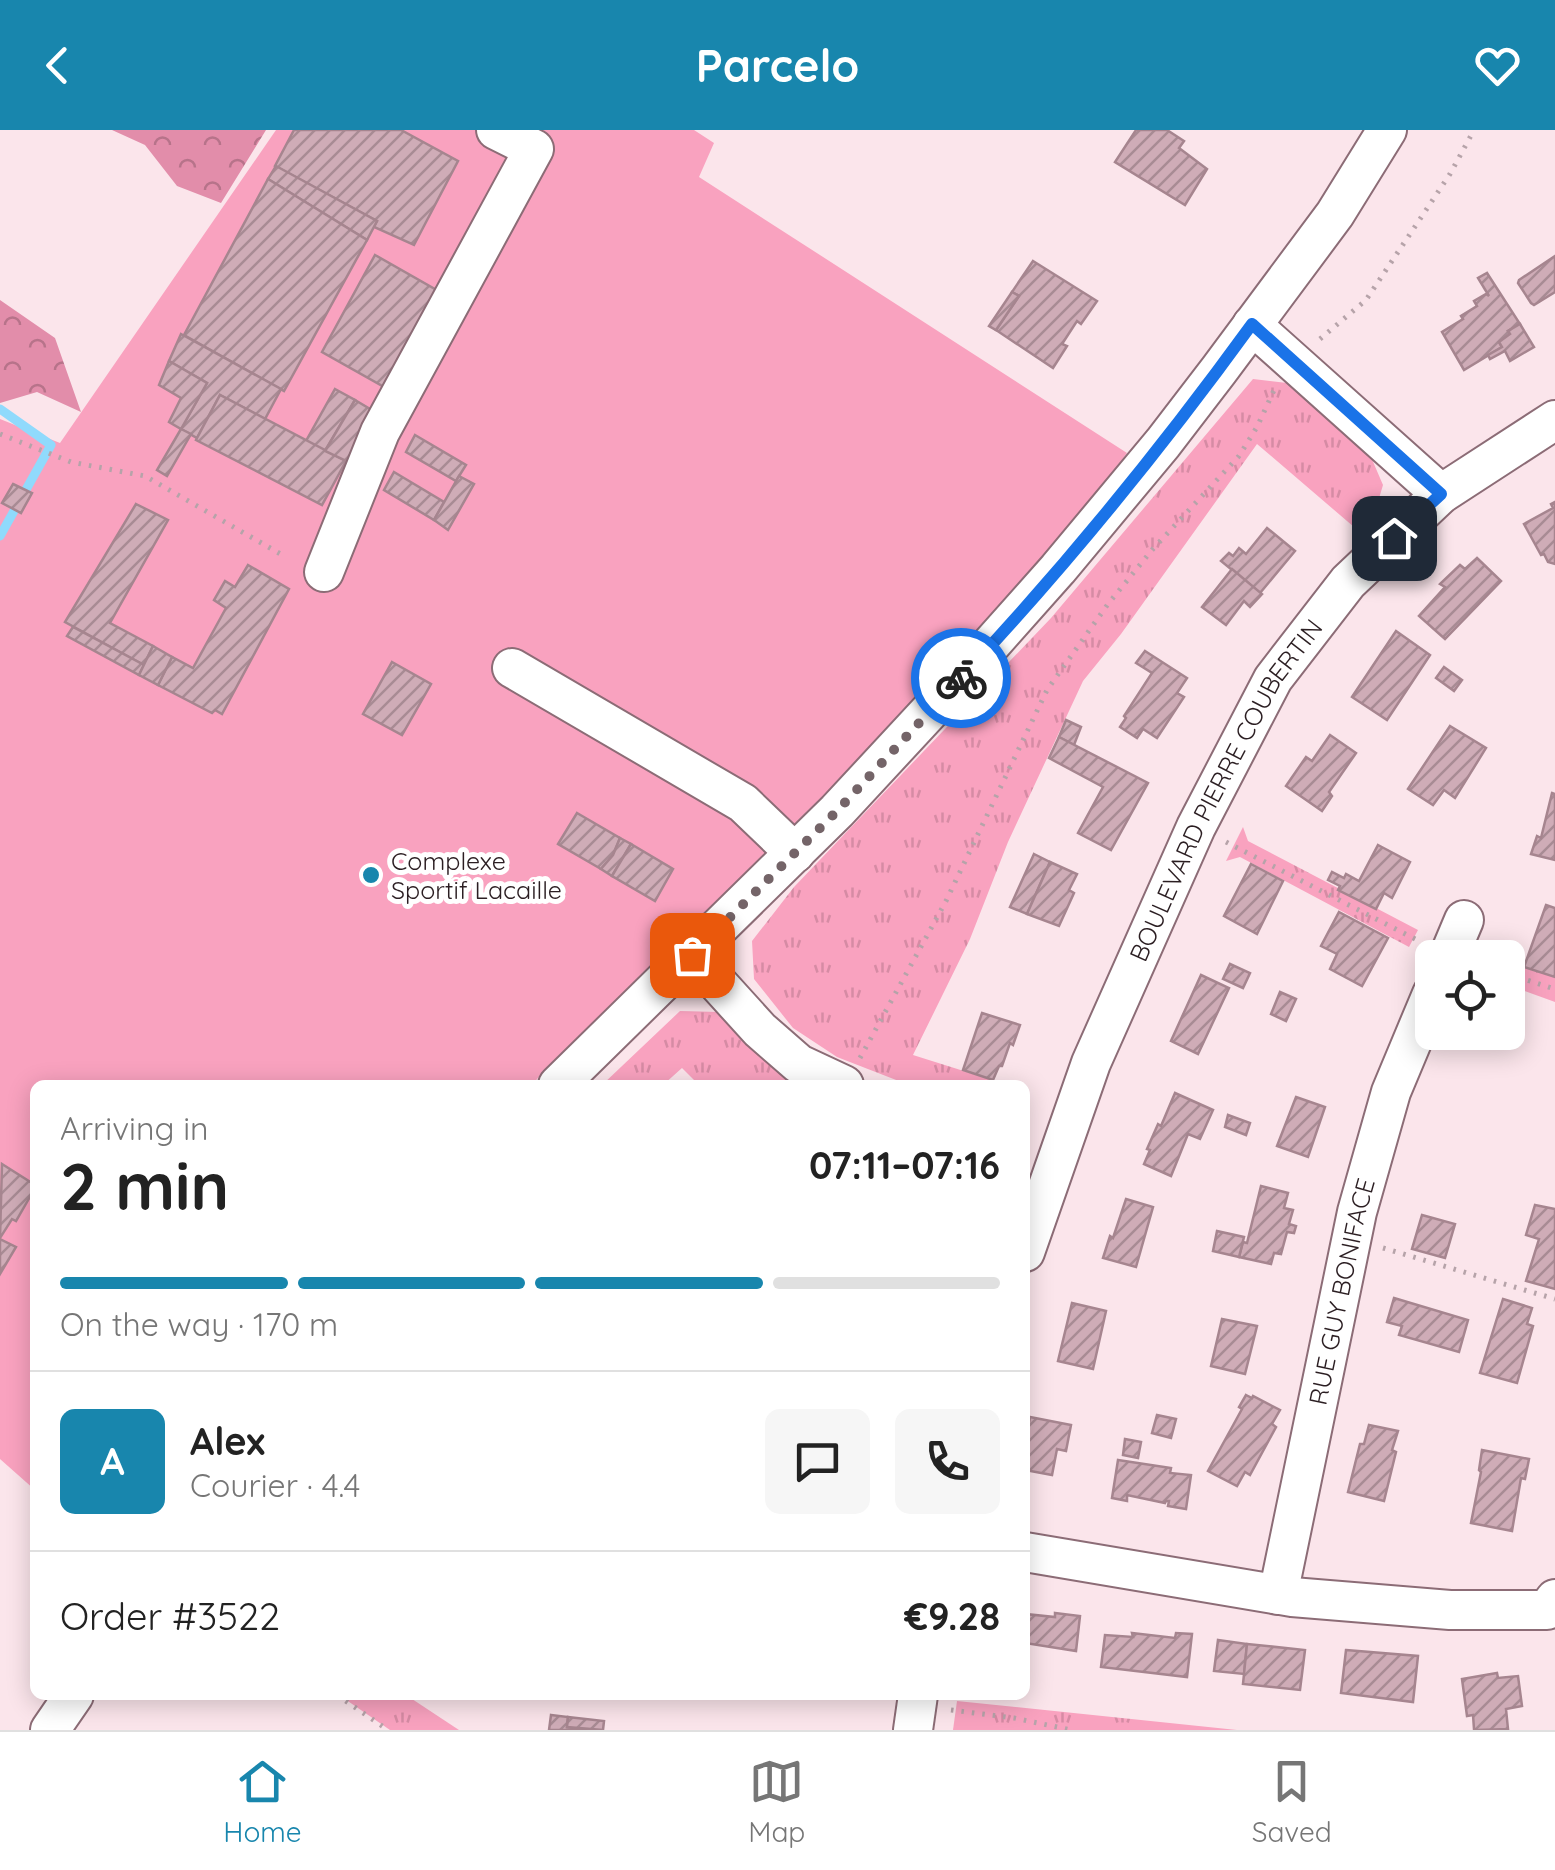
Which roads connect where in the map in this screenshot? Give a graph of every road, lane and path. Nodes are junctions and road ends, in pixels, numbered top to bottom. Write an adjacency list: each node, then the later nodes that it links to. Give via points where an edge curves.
1 (496, 130): 10 (street, via 534,149 380,432)
2 (1387, 130): 4 (street, via 1335,214)
3 (1474, 130): 5 (path, via 1366,300)
4 (1252, 324): 5 (street); 13 (street, via 1058,570)
5 (1297, 364): 8 (street); 21 (path, via 1276,386 1239,456 1152,550 1047,690 946,902)
6 (1555, 420): 8 (street, BOULEVARD PIERRE COUBERTIN)
7 (0, 434): 9 (path, via 71,462 145,476)
8 (1441, 494): 12 (street, BOULEVARD PIERRE COUBERTIN, via 1348,582 1273,679)
9 (284, 556)
10 (324, 572)
11 (512, 668): 13 (street, via 744,803)
12 (1196, 827): 15 (path); 23 (street, BOULEVARD PIERRE COUBERTIN, via 1091,1063)
13 (795, 853): 17 (street)
14 (1464, 920): 16 (street)
15 (1416, 940)
16 (1455, 940)
17 (692, 955): 21 (street, via 799,1064); 22 (street)
18 (1525, 979): 19 (path)
19 (1555, 989)
20 (1415, 1035): 25 (street, RUE GUY BONIFACE, via 1391,1092)
21 (849, 1077)
22 (563, 1080)
23 (1040, 1156): 24 (street, BOULEVARD PIERRE COUBERTIN)
24 (1030, 1220)
25 (1352, 1239): 26 (path); 28 (street, RUE GUY BONIFACE)
26 (1555, 1299)
27 (1030, 1553): 28 (street)
28 (1278, 1595): 29 (street, via 1450,1610 1547,1610)
29 (1555, 1599)
30 (71, 1700): 33 (street)
31 (344, 1700): 34 (path)
32 (916, 1710): 35 (path)
33 (50, 1730)
34 (388, 1730)
35 (1071, 1730)

